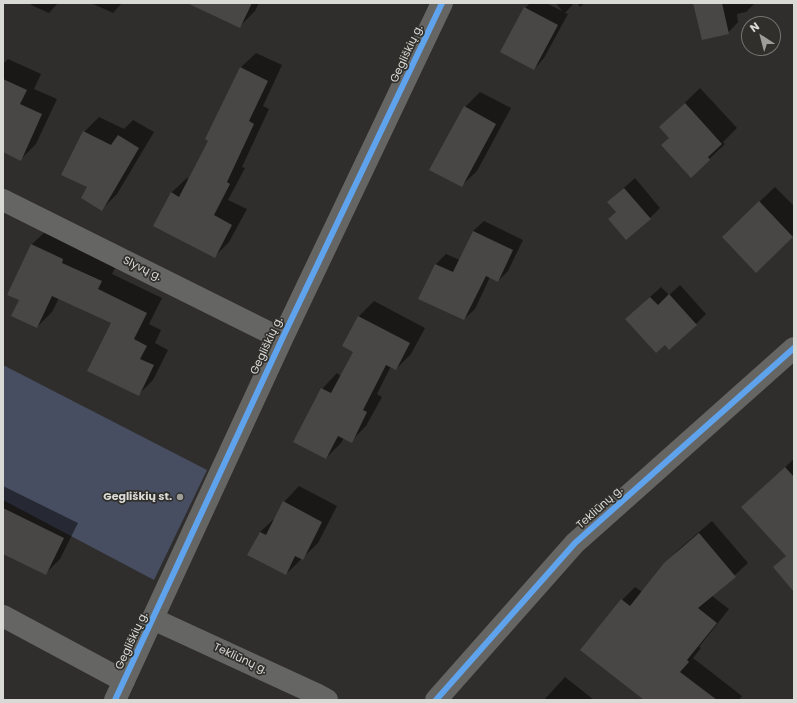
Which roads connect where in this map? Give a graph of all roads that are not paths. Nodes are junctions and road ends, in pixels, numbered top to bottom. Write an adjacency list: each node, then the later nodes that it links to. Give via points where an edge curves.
1 (442, 3): 3 (street, Gegliškių g.)
2 (3, 200): 3 (street, Slyvų g.)
3 (282, 338): 6 (street, Gegliškių g.)
4 (794, 348): 9 (street, Tekliūnų g., via 575,543)
5 (3, 616): 7 (street)
6 (153, 619): 7 (street, Gegliškių g.); 8 (street, Tekliūnų g.)
7 (120, 691)
8 (327, 700)
9 (436, 700)

